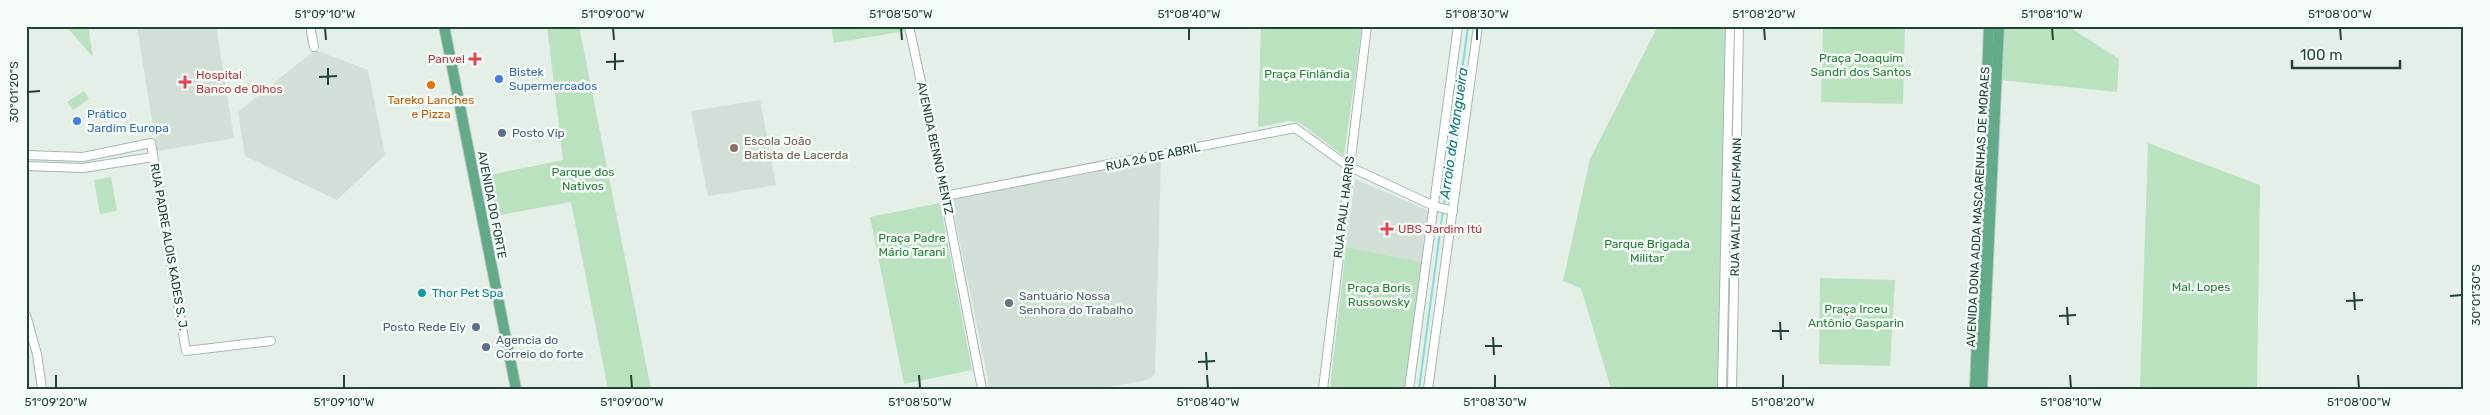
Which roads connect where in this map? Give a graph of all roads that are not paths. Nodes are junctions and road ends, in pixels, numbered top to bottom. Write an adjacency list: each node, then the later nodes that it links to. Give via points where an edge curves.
1 (310, 26): 11 (street)
2 (444, 26): 23 (main road, AVENIDA DO FORTE)
3 (909, 26): 18 (street, AVENIDA BENNO MENTZ)
4 (1366, 26): 17 (street, RUA PAUL HARRIS)
5 (1458, 26): 19 (street)
6 (1478, 26): 19 (street)
7 (1730, 26): 28 (street, RUA WALTER KAUFMANN)
8 (1739, 26): 29 (street, RUA WALTER KAUFMANN)
9 (1989, 26): 30 (main road, AVENIDA DONA ADDA MASCARENHAS DE MORAES)
10 (1999, 26): 31 (main road, AVENIDA DONA ADDA MASCARENHAS DE MORAES)
11 (314, 47)
12 (113, 151): 13 (street, via 83,157); 14 (street, RUA PADRE ALOIS KADES S. J., via 152,143); 15 (street)
13 (26, 155)
14 (153, 157): 15 (street); 21 (street, RUA PADRE ALOIS KADES S. J., via 186,351)
15 (115, 164): 16 (street, via 83,168)
16 (26, 166)
17 (1348, 166): 18 (street, RUA 26 DE ABRIL, via 1299,128 1291,128); 19 (street, RUA 26 DE ABRIL); 25 (street, RUA PAUL HARRIS)
18 (945, 196): 24 (street, AVENIDA BENNO MENTZ)
19 (1443, 208): 26 (street); 27 (street)
20 (26, 315): 22 (street, via 37,354)
21 (270, 341)
22 (42, 389)
23 (516, 389)
24 (982, 389)
25 (1323, 389)
26 (1409, 389)
27 (1428, 389)
28 (1722, 389)
29 (1732, 389)
30 (1975, 389)
31 (1982, 389)

